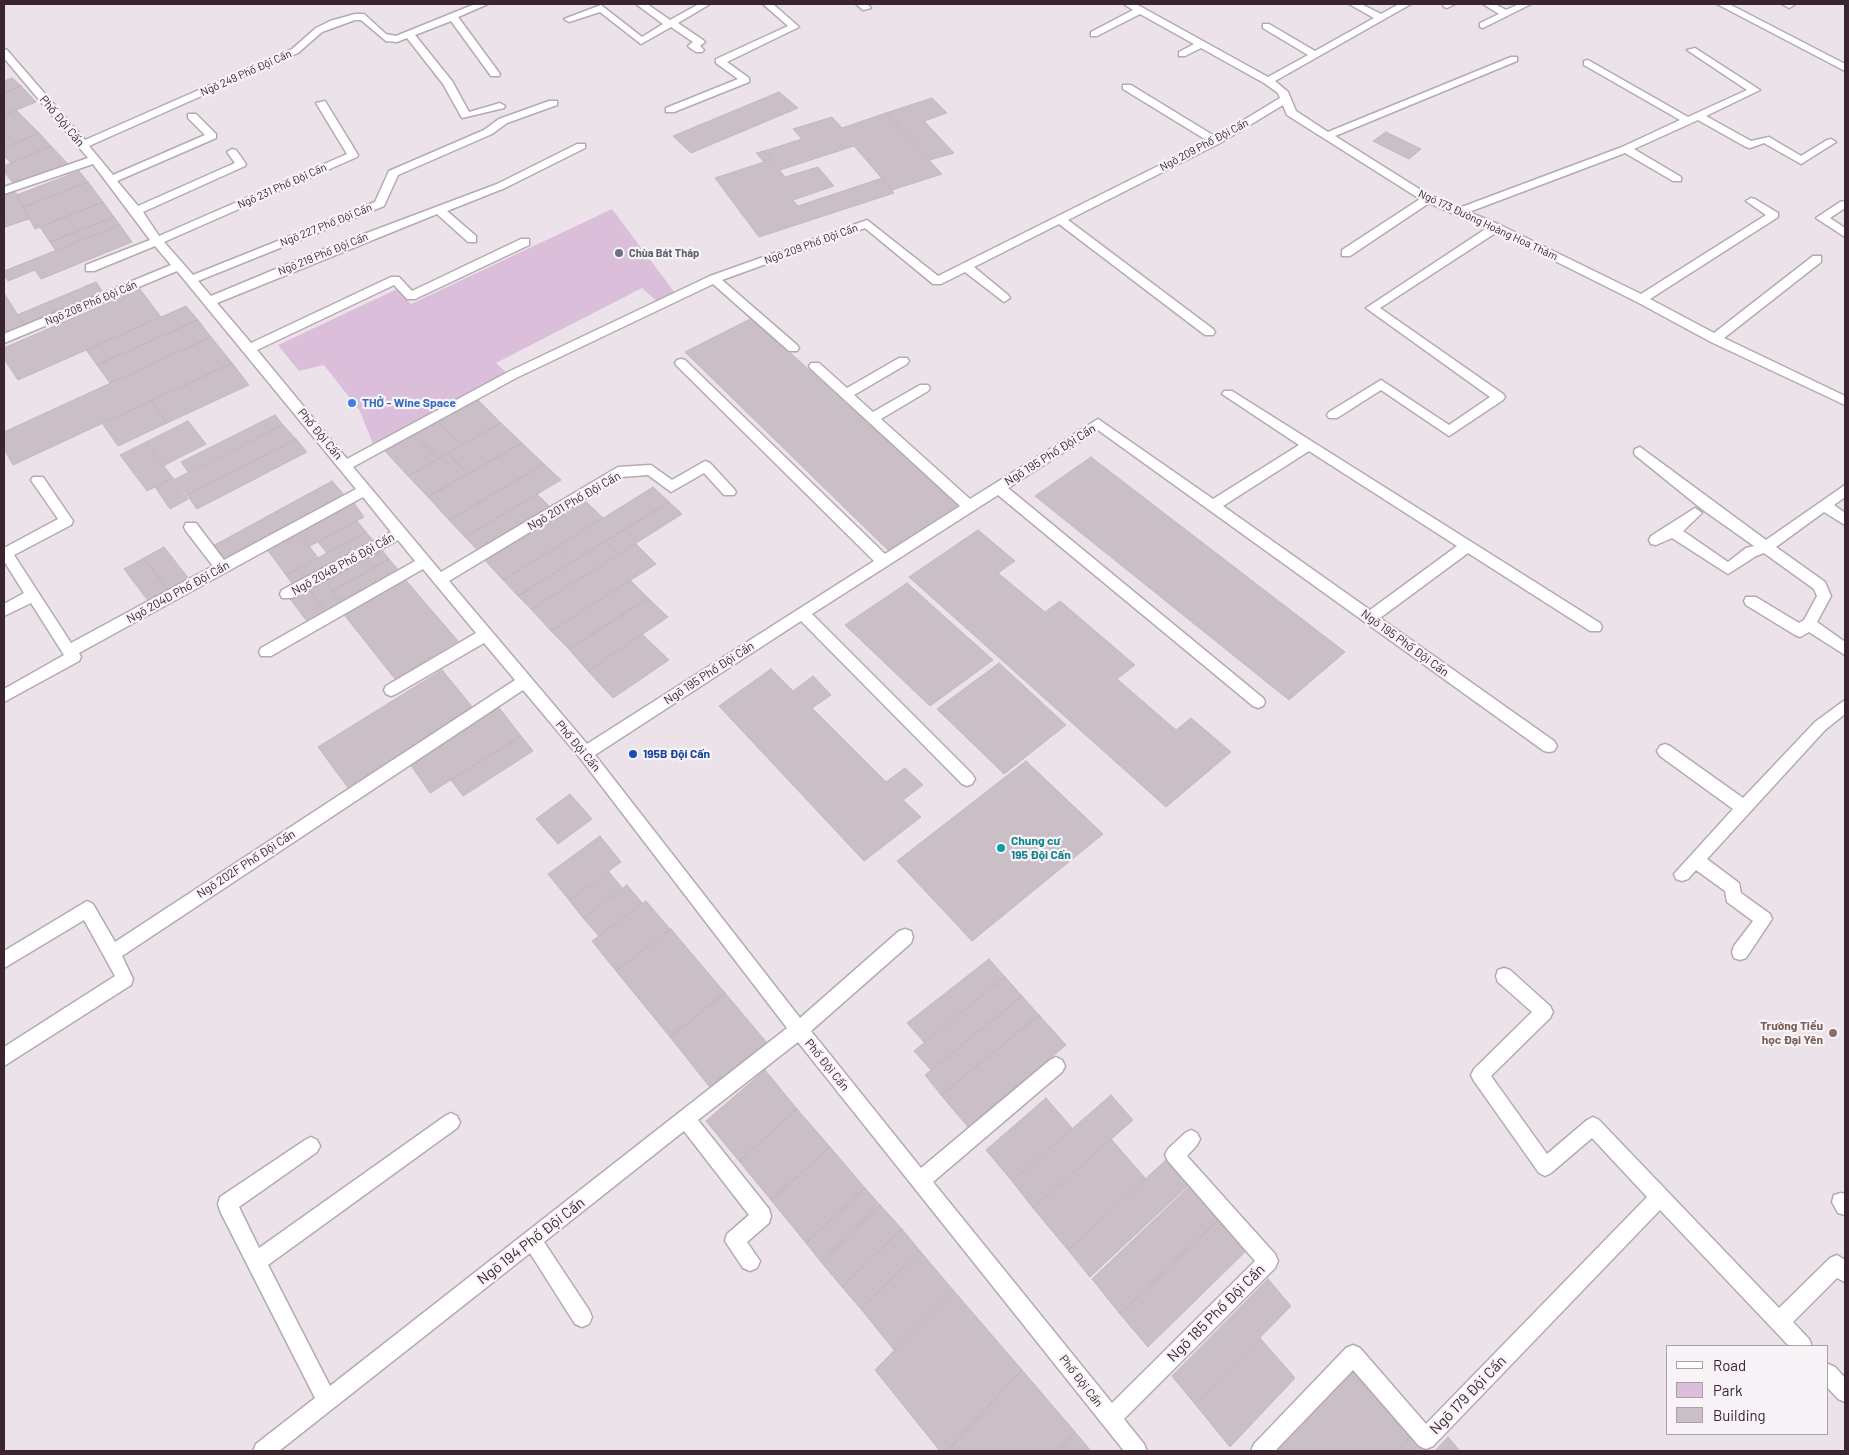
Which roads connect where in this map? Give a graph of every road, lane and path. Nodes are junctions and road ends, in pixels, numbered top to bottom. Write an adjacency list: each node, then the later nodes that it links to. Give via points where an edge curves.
1 (483, 4): 13 (street, Ngõ 249 Phố Đội Cấn)
2 (641, 4): 16 (street)
3 (705, 4): 16 (street)
4 (766, 4): 37 (street, via 794,27 720,61 746,80)
5 (1129, 4): 11 (street, Ngõ 173 Đường Hoàng Hoa Thám)
6 (1354, 4): 14 (street)
7 (1406, 4): 14 (street)
8 (1488, 4): 12 (street)
9 (1526, 4): 12 (street)
10 (1722, 4): 29 (street)
11 (1140, 10): 19 (street); 21 (street, Ngõ 173 Đường Hoàng Hoa Thám)
12 (1506, 14): 17 (street)
13 (453, 17): 20 (street, Ngõ 249 Phố Đội Cấn); 30 (street)
14 (1381, 18): 26 (street)
15 (569, 19): 16 (street, via 601,8 641,41)
16 (670, 24): 22 (street, via 700,42 693,46)
17 (1483, 25)
18 (1266, 26): 26 (street)
19 (1094, 34)
20 (410, 35): 36 (street, via 448,83 466,116); 43 (street, Ngõ 249 Phố Đội Cấn, via 388,39 364,17 355,16 333,23 319,30 295,51)
21 (1201, 44): 25 (street); 31 (street, Ngõ 173 Đường Hoàng Hoa Thám)
22 (699, 50)
23 (1692, 50): 39 (street, via 1755,90)
24 (5, 54): 43 (street, Phố Đội Cấn)
25 (1182, 54)
26 (1315, 55): 31 (street)
27 (1514, 60): 40 (street)
28 (1588, 63): 39 (street)
29 (1845, 68)
30 (495, 74)
31 (1268, 81): 33 (street, Ngõ 173 Đường Hoàng Hoa Thám)
32 (1127, 86): 41 (street)
33 (1287, 98): 40 (street, Ngõ 173 Đường Hoàng Hoa Thám, via 1291,113); 41 (street, Ngõ 209 Phố Đội Cấn)
34 (553, 103): 69 (street, Ngõ 227 Phố Đội Cấn, via 503,121 488,132 393,173 380,204)
35 (321, 104): 61 (street, Ngõ 231 Phố Đội Cấn, via 352,154)
36 (500, 106)
37 (670, 110)
38 (192, 116): 49 (street, via 212,136)
39 (1692, 117): 42 (street, via 1750,146 1765,139 1801,161); 45 (street)
40 (1326, 136): 51 (street, Ngõ 173 Đường Hoàng Hoa Thám)
41 (1216, 141): 57 (street, Ngõ 209 Phố Đội Cấn)
42 (1831, 142)
43 (83, 145): 47 (street, Phố Đội Cấn)
44 (581, 146): 54 (street, Ngõ 219 Phố Đội Cấn, via 501,186)
45 (1626, 149): 48 (street); 56 (street)
46 (232, 152): 55 (street, via 241,164)
47 (94, 160): 49 (street, Phố Đội Cấn); 50 (street)
48 (1677, 179)
49 (110, 180): 55 (street, Phố Đội Cấn)
50 (4, 191)
51 (1428, 199): 56 (street, Ngõ 173 Đường Hoàng Hoa Thám); 63 (street)
52 (1751, 201): 71 (street, via 1774,214)
53 (1844, 204): 59 (street, via 1822,218)
54 (438, 209): 60 (street); 72 (street, Ngõ 219 Phố Đội Cấn)
55 (136, 211): 61 (street, Phố Đội Cấn)
56 (1460, 211): 58 (street, Ngõ 173 Đường Hoàng Hoa Thám)
57 (1060, 220): 66 (street, Ngõ 209 Phố Đội Cấn); 73 (street)
58 (1496, 227): 71 (street, Ngõ 173 Đường Hoàng Hoa Thám); 85 (street, via 1372,308 1499,397 1448,431 1381,384)
59 (1845, 234)
60 (472, 239)
61 (156, 241): 65 (street, Phố Đội Cấn); 67 (street)
62 (524, 242): 77 (street, via 411,296 395,280)
63 (1346, 253)
64 (1817, 259): 75 (street)
65 (178, 266): 69 (street, Phố Đội Cấn); 74 (street, Ngõ 208 Phố Đội Cấn)
66 (967, 267): 68 (street, Ngõ 209 Phố Đội Cấn, via 937,281 867,224); 70 (street)
67 (90, 268)
68 (714, 279): 76 (street); 89 (street, Ngõ 209 Phố Đội Cấn, via 512,375)
69 (190, 280): 72 (street, Phố Đội Cấn)
70 (1004, 298)
71 (1641, 299): 75 (street, Ngõ 173 Đường Hoàng Hoa Thám)
72 (210, 302): 77 (street, Phố Đội Cấn)
73 (1209, 332)
74 (4, 339)
75 (1715, 339): 84 (street, Ngõ 173 Đường Hoàng Hoa Thám)
76 (793, 348)
77 (249, 349): 89 (street, Phố Đội Cấn)
78 (903, 361): 82 (street)
79 (681, 363): 106 (street)
80 (815, 366): 82 (street)
81 (924, 388): 86 (street)
82 (846, 394): 86 (street)
83 (1228, 394): 87 (street)
84 (1845, 401)
85 (1332, 415)
86 (873, 418): 95 (street)
87 (1309, 445): 96 (street); 104 (street)
88 (1640, 452): 105 (street)
89 (346, 465): 92 (street, Phố Đội Cấn)
90 (38, 480): 111 (street, via 66,521 6,553)
91 (998, 487): 95 (street, Ngõ 195 Phố Đội Cấn); 96 (street, Ngõ 195 Phố Đội Cấn, via 1098,424); 125 (street)
92 (365, 490): 102 (street, Phố Đội Cấn); 108 (street, Ngõ 204D Phố Đội Cấn)
93 (1845, 490): 97 (street)
94 (729, 492): 109 (street, Ngõ 201 Phố Đội Cấn, via 705,466 671,487 652,470 618,472)
95 (969, 506): 106 (street, Ngõ 195 Phố Đội Cấn)
96 (1213, 506): 115 (street, Ngõ 195 Phố Đội Cấn)
97 (1824, 506): 99 (street); 105 (street)
98 (1695, 513): 101 (street)
99 (1845, 520)
100 (191, 528): 108 (street)
101 (1673, 531): 103 (street); 105 (street, via 1728,569 1750,552)
102 (400, 533): 107 (street, Phố Đội Cấn); 110 (street, Ngõ 204B Phố Đội Cấn)
103 (1656, 540)
104 (1467, 546): 115 (street); 117 (street)
105 (1766, 547): 116 (street, via 1820,586 1824,596)
106 (883, 561): 114 (street, Ngõ 195 Phố Đội Cấn)
107 (424, 562): 109 (street, Phố Đội Cấn); 121 (street)
108 (222, 568): 120 (street, Ngõ 204D Phố Đội Cấn)
109 (439, 580): 118 (street, Phố Đội Cấn)
110 (287, 594)
111 (33, 595): 113 (street); 120 (street)
112 (1751, 601): 116 (street, via 1800,632)
113 (4, 610)
114 (802, 613): 129 (street, Ngõ 195 Phố Đội Cấn); 130 (street)
115 (1370, 618): 127 (street, Ngõ 195 Phố Đội Cấn)
116 (1809, 624): 119 (street)
117 (1595, 627)
118 (486, 634): 122 (street, Phố Đội Cấn); 123 (street)
119 (1845, 649)
120 (69, 651): 124 (street, Ngõ 204D Phố Đội Cấn, via 74,657)
121 (266, 652)
122 (525, 681): 129 (street, Phố Đội Cấn); 136 (street, Ngõ 202F Phố Đội Cấn)
123 (391, 690)
124 (4, 696)
125 (1258, 702)
126 (1845, 706): 131 (street, via 1820,726)
127 (1549, 746)
128 (1664, 751): 131 (street)
129 (585, 753): 139 (street, Phố Đội Cấn)
130 (966, 779)
131 (1744, 808): 132 (street)
132 (1696, 860): 133 (street); 135 (street, via 1733,888 1733,896 1764,919)
133 (1682, 874)
134 (905, 937): 139 (street, Ngõ 194 Phố Đội Cấn)
135 (1740, 952)
136 (112, 953): 137 (street, via 87,909); 140 (street, via 125,979)
137 (4, 960)
138 (1504, 976): 147 (street, via 1544,1012 1480,1075 1545,1167 1593,1126)
139 (799, 1030): 142 (street, Ngõ 194 Phố Đội Cấn); 146 (street, Phố Đội Cấn)
140 (4, 1057)
141 (1056, 1066): 146 (street)
142 (686, 1119): 148 (street, Ngõ 194 Phố Đội Cấn); 149 (street, via 762,1216 734,1241)
143 (451, 1122): 150 (street)
144 (1191, 1138): 158 (street, Ngõ 185 Phố Đội Cấn, via 1174,1155 1268,1261)
145 (311, 1146): 150 (street, via 227,1204)
146 (921, 1180): 158 (street, Phố Đội Cấn)
147 (1659, 1198): 153 (street); 161 (street, Ngõ 179 Đội Cấn, via 1426,1439 1353,1355)
148 (532, 1240): 152 (street); 157 (street, Ngõ 194 Phố Đội Cấn)
149 (750, 1260)
150 (256, 1262): 157 (street)
151 (1845, 1273): 153 (street, via 1837,1265)
152 (582, 1317)
153 (1779, 1322): 154 (street)
154 (1801, 1345)
155 (1829, 1375): 156 (street)
156 (1845, 1392)
157 (327, 1401): 159 (street, Ngõ 194 Phố Đội Cấn)
158 (1111, 1418): 160 (street, Phố Đội Cấn)
159 (262, 1451)
160 (1137, 1451)
161 (1261, 1451)

